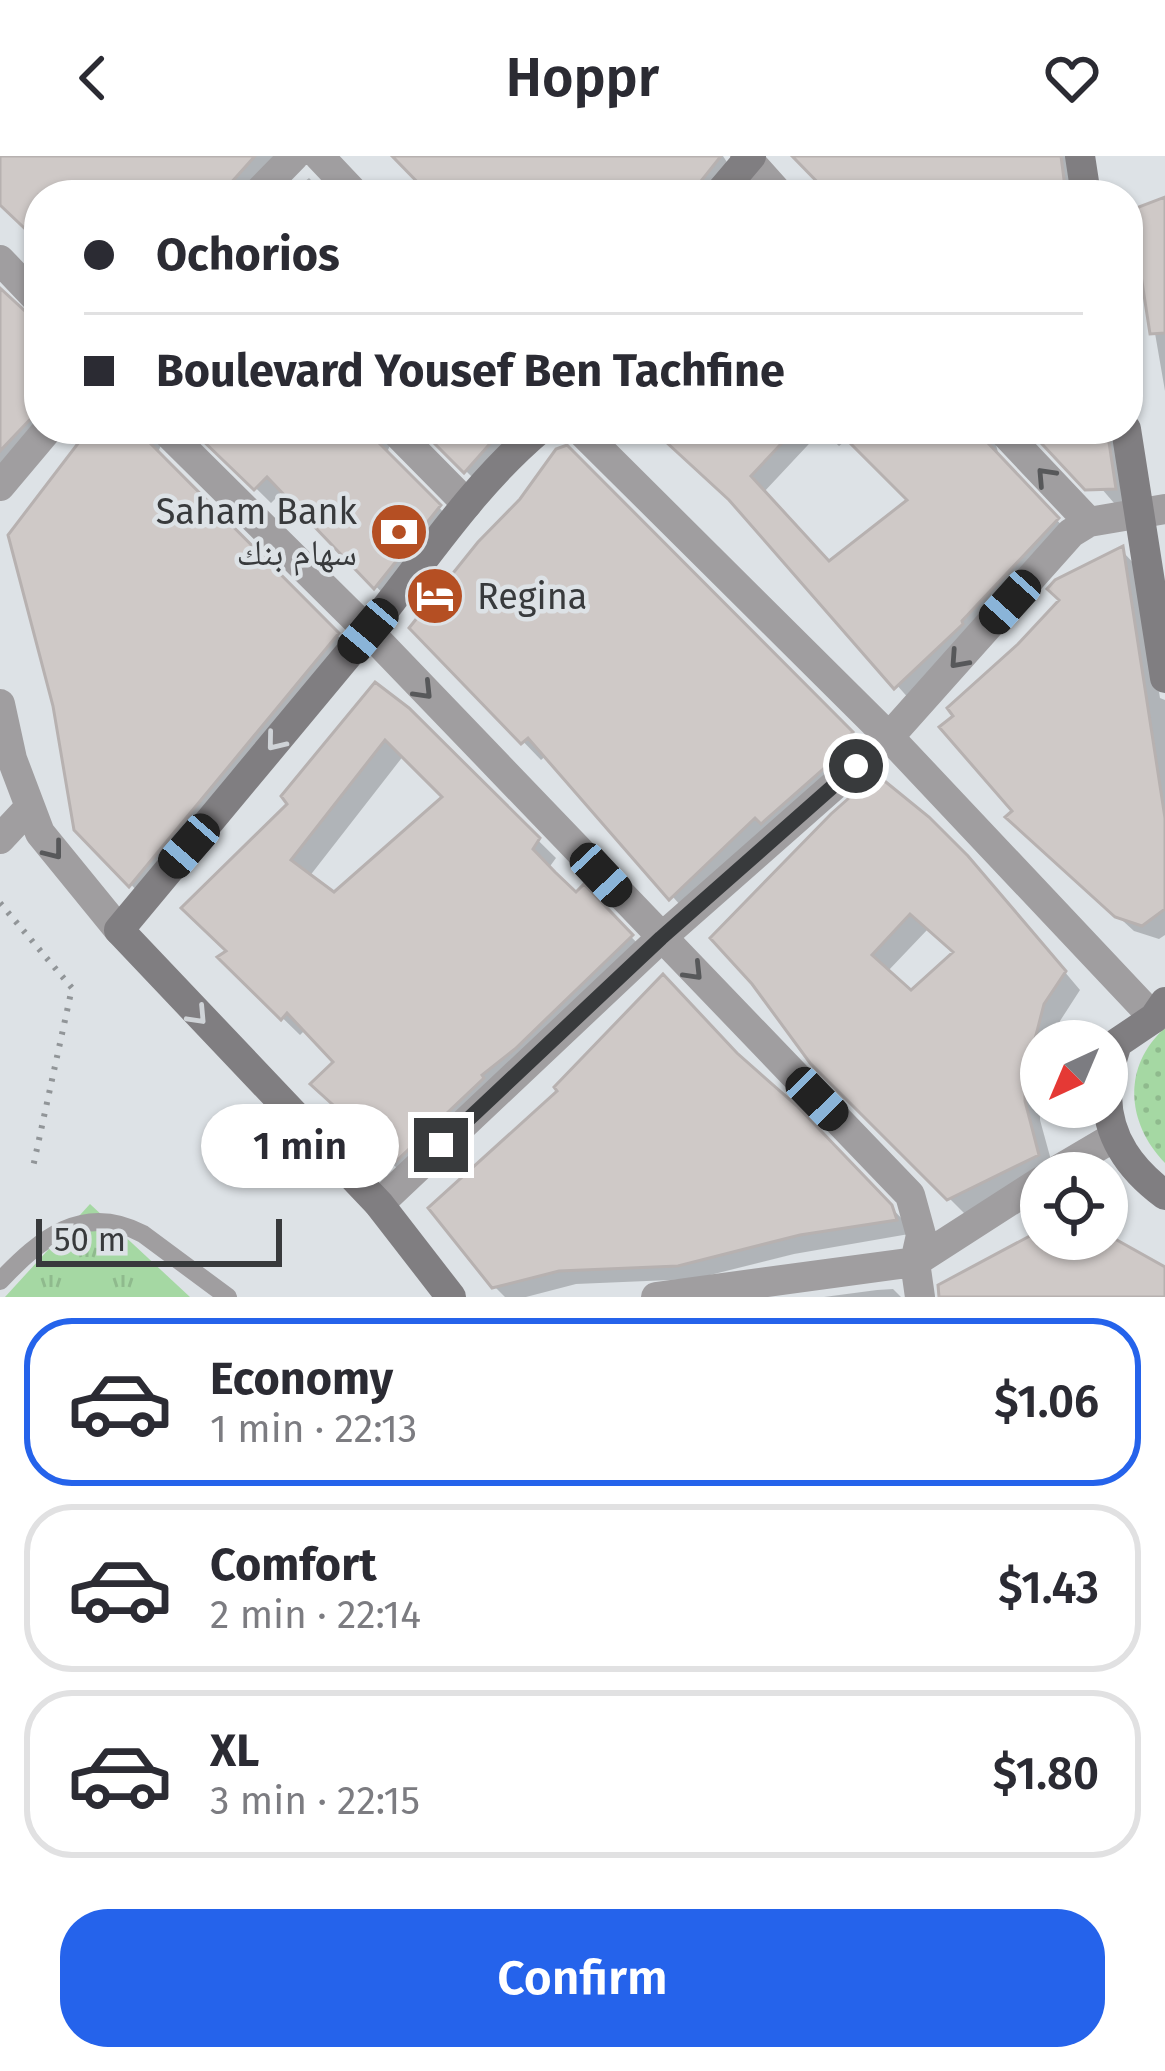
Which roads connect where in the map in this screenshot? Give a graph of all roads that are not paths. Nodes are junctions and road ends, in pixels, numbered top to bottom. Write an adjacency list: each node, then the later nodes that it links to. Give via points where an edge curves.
1 (294, 156): 4 (street)
2 (319, 156): 5 (street)
3 (748, 157): 6 (street)
4 (271, 180)
5 (342, 180)
6 (768, 180)
7 (0, 260): 8 (street)
8 (24, 285)
9 (35, 444): 16 (street)
10 (179, 444): 20 (street)
11 (408, 444): 17 (street)
12 (523, 444): 17 (main road)
13 (594, 444): 23 (street)
14 (1015, 444): 19 (street, one-way to 14)
15 (1131, 444): 18 (main road)
16 (0, 486)
17 (466, 504): 20 (main road)
18 (1153, 511): 19 (street); 21 (main road)
19 (1089, 522): 23 (street, one-way to 23)
20 (368, 631): 26 (main road, one-way to 26); 27 (street, one-way to 27)
21 (1165, 678)
22 (0, 704): 24 (street)
23 (889, 737): 27 (street); 28 (street)
24 (28, 809): 25 (street); 26 (street, one-way to 26)
25 (0, 839)
26 (119, 929): 35 (main road, one-way to 35)
27 (661, 938): 35 (street); 36 (street, one-way to 36, via 910,1195 921,1235)
28 (1159, 1010): 29 (main road)
29 (1128, 1034)
30 (1112, 1128): 31 (main road)
31 (1114, 1137): 32 (street); 34 (main road, via 1141,1178)
32 (1089, 1152)
33 (1020, 1194): 36 (street)
34 (1165, 1195)
35 (379, 1204): 39 (main road)
36 (915, 1262): 40 (street); 41 (street)
37 (0, 1281): 38 (lane, via 44,1239 92,1220 142,1234)
38 (228, 1297)
39 (451, 1297)
40 (656, 1297)
41 (920, 1297)

